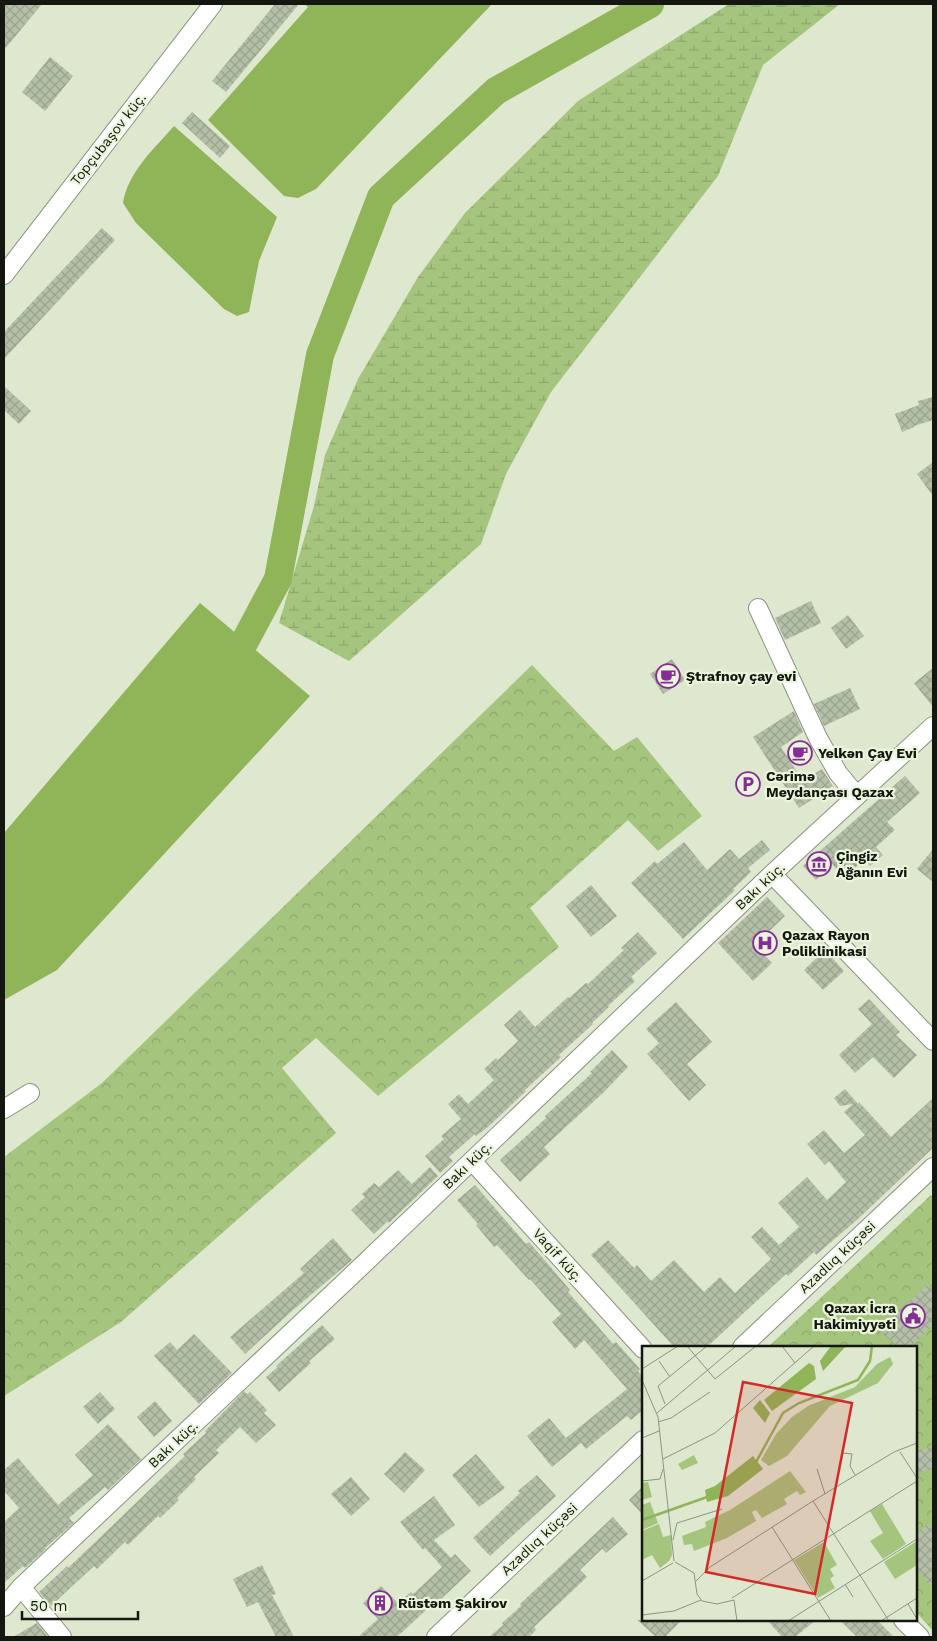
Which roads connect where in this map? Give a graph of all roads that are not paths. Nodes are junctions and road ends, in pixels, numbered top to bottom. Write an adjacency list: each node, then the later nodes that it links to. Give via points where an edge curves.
1 (213, 4): 2 (street, Topçubaşov küç.)
2 (4, 275)
3 (758, 608): 5 (street, via 818,738)
4 (933, 726): 5 (street, Bakı küç.)
5 (856, 796): 6 (street, Bakı küç.)
6 (772, 874): 7 (street); 10 (street, Bakı küç.)
7 (933, 1042)
8 (30, 1093): 9 (street)
9 (4, 1109)
10 (472, 1161): 13 (street, Vaqif küç.); 15 (street, Bakı küç.)
11 (933, 1167): 12 (street, Azadlıq küçəsi)
12 (743, 1346)
13 (642, 1348)
14 (642, 1441): 19 (street, Azadlıq küçəsi)
15 (21, 1587): 16 (street, Bakı küç.); 18 (street)
16 (4, 1607)
17 (904, 1621): 20 (street)
18 (62, 1637)
19 (436, 1637)
20 (920, 1637)

